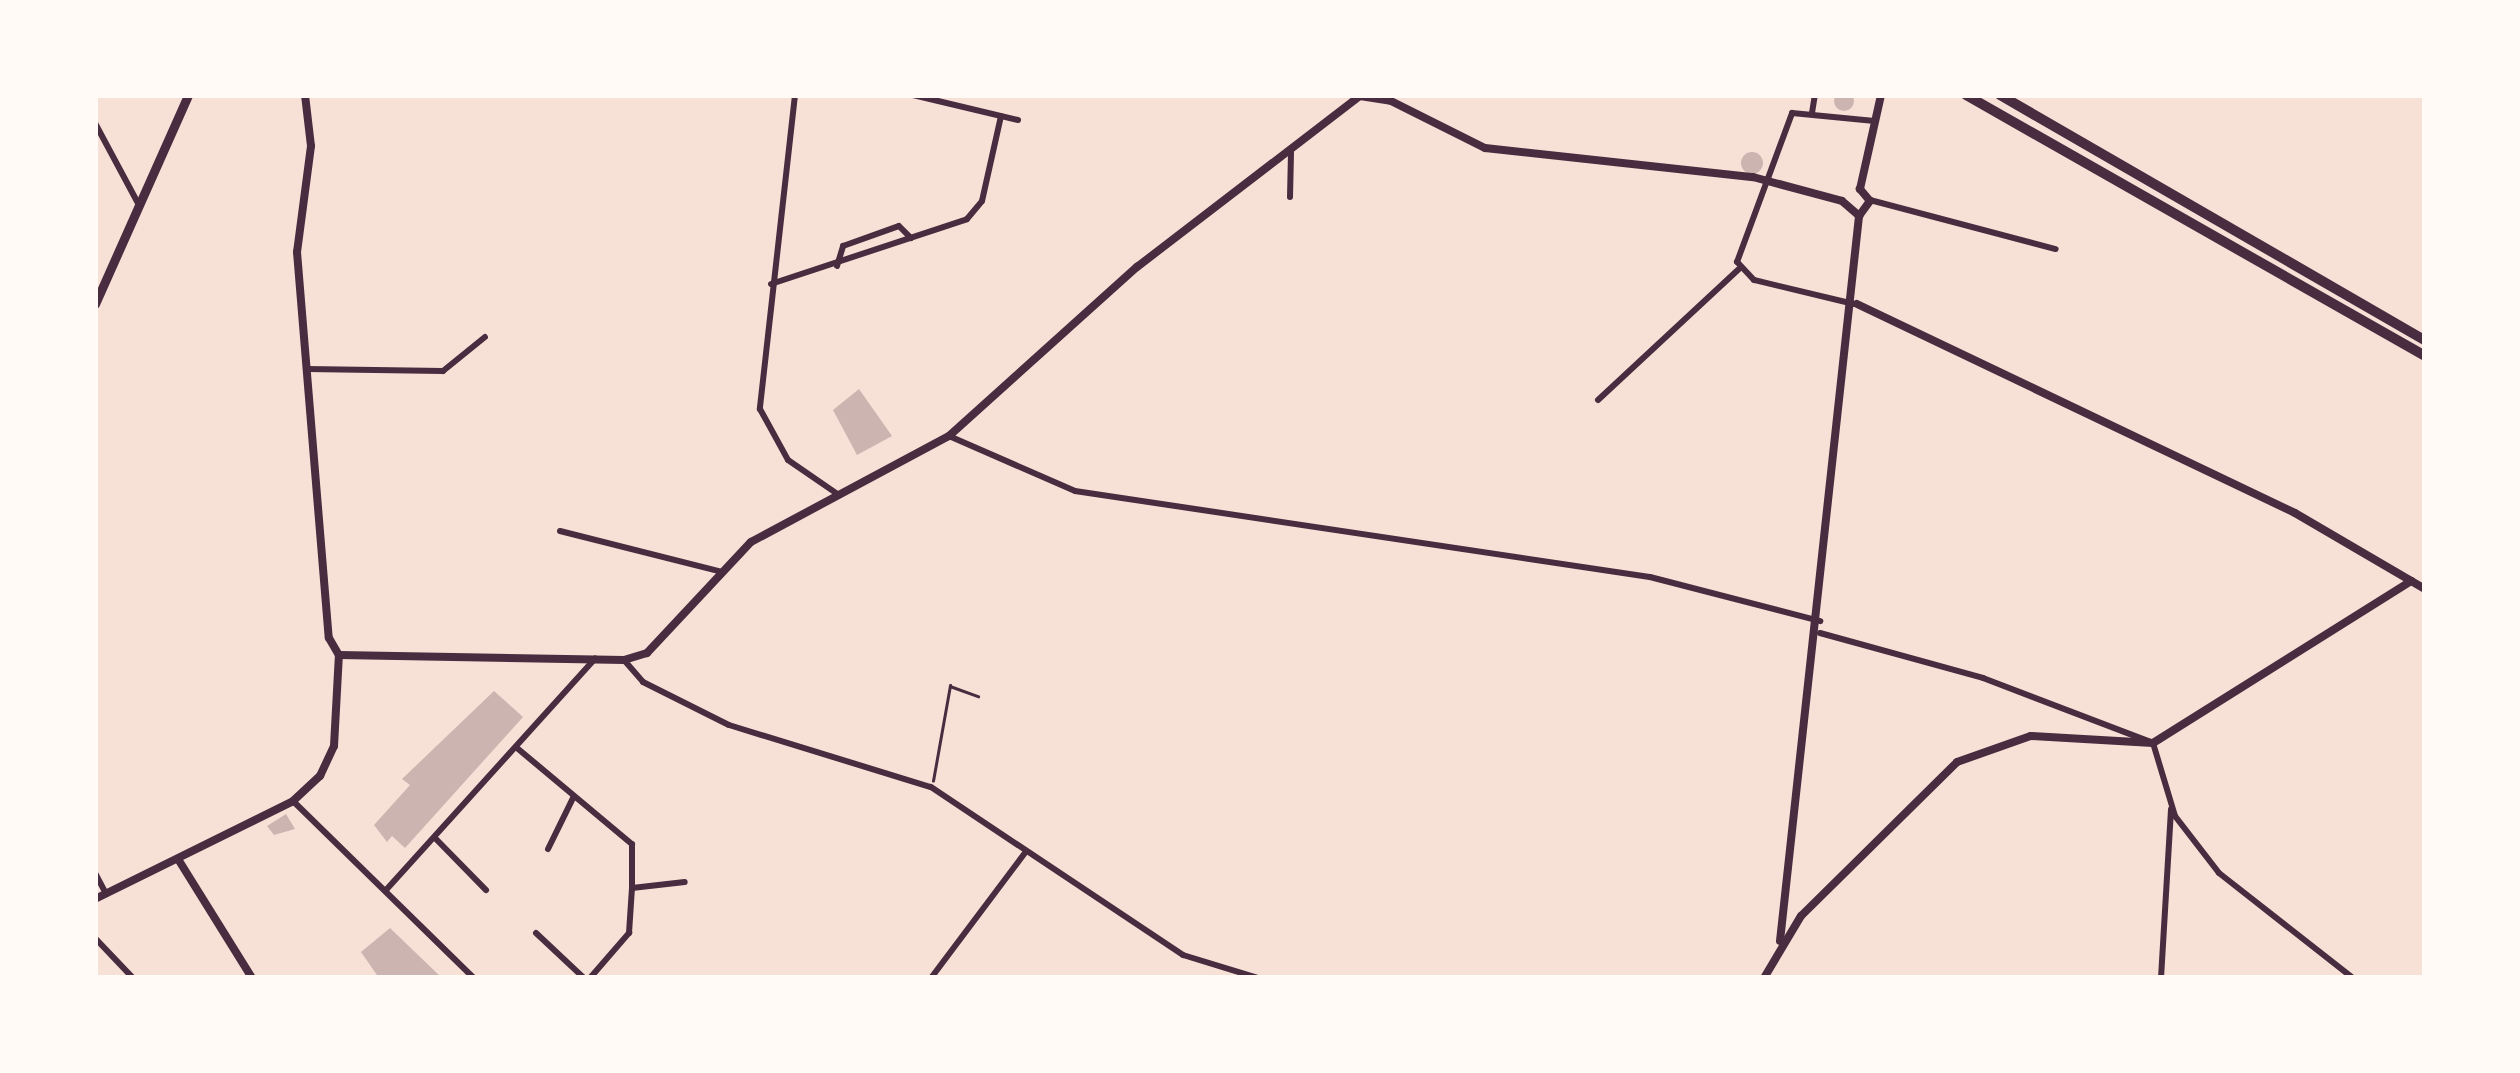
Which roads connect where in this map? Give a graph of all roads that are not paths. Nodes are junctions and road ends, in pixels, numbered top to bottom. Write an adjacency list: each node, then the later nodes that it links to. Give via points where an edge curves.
1 (188, 95): 21 (main road)
2 (305, 95): 33 (street, via 311,146 297,252)
3 (795, 95): 27 (street)
4 (913, 95): 11 (street)
5 (1815, 95): 10 (street)
6 (1882, 95): 13 (street)
7 (1966, 95): 32 (highway)
8 (2000, 95): 31 (highway)
9 (1359, 96): 15 (street); 16 (street, via 1391,101 1485,148)
10 (1812, 114): 13 (street); 16 (street, via 1784,120)
11 (1001, 116): 12 (street); 23 (street, via 977,210)
12 (1018, 120)
13 (1876, 121): 17 (street)
14 (95, 122): 21 (street)
15 (1292, 153): 18 (street); 35 (street, via 1137,266)
16 (1766, 180): 20 (street); 26 (street)
17 (1860, 189): 19 (street); 20 (street)
18 (1290, 196)
19 (1870, 200): 22 (street); 24 (street)
20 (1842, 201): 22 (street)
21 (139, 206): 28 (main road)
22 (1860, 216): 29 (street)
23 (911, 238): 25 (street); 25 (street, via 900,226 843,246)
24 (2056, 248)
25 (836, 266): 27 (street)
26 (1739, 269): 29 (street); 34 (street)
27 (771, 284): 36 (street, via 760,410 769,437)
28 (96, 298)
29 (1857, 304): 39 (street, via 2295,513); 41 (street)
30 (485, 337): 33 (street, via 443,371)
31 (2425, 340)
32 (2425, 356)
33 (307, 369): 43 (street, via 329,638)
34 (1598, 400)
35 (949, 436): 36 (street); 41 (street, via 1075,491 1650,577)
36 (840, 495): 38 (street, via 751,542)
37 (560, 532): 38 (street)
38 (722, 572): 45 (street, via 648,653)
39 (2411, 580): 40 (street); 46 (street)
40 (2425, 589)
41 (1820, 621): 42 (street)
42 (1820, 633): 46 (street, via 1984,678); 64 (street)
43 (339, 655): 44 (street); 49 (street, via 334,746)
44 (595, 659): 45 (street); 47 (street)
45 (624, 660): 53 (street, via 643,682 729,725 932,787)
46 (2153, 743): 50 (street); 64 (street, via 2042,735 1968,756)
47 (516, 748): 48 (street); 51 (street)
48 (573, 798): 52 (street); 57 (street, via 632,844)
49 (293, 800): 54 (street); 58 (street)
50 (2172, 808): 72 (street); 73 (street, via 2238,892)
51 (435, 838): 58 (street); 59 (street)
52 (548, 849)
53 (1025, 853): 69 (street); 70 (street, via 1190,958)
54 (178, 859): 60 (street); 66 (street)
55 (95, 873): 60 (street)
56 (685, 882): 57 (street)
57 (632, 888): 68 (street, via 629,933)
58 (386, 890): 67 (street)
59 (486, 890)
60 (107, 895): 61 (street)
61 (95, 899)
62 (536, 933): 68 (street)
63 (95, 938): 65 (street)
64 (1780, 942): 71 (street)
65 (133, 978)
66 (252, 978)
67 (474, 978)
68 (587, 978)
69 (931, 978)
70 (1258, 978)
71 (1764, 978)
72 (2162, 978)
73 (2353, 978)

